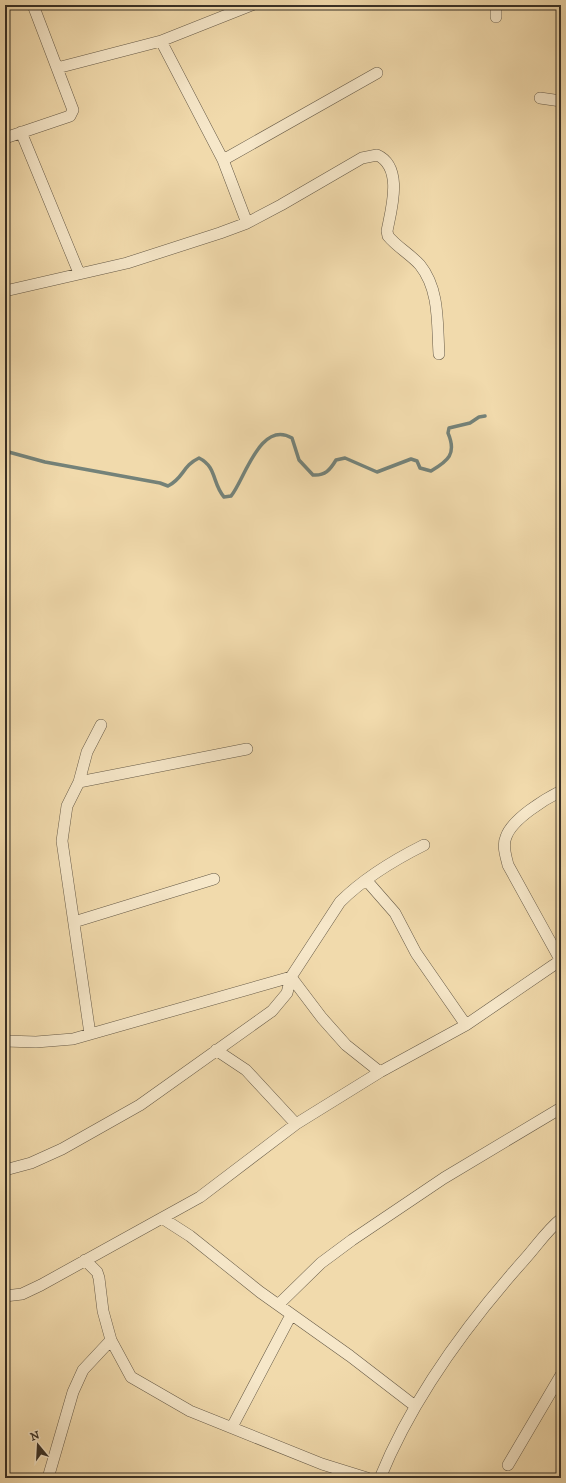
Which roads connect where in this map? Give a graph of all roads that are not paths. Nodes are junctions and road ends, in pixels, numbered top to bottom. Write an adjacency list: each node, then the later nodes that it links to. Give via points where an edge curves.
1 (33, 5): 7 (street)
2 (252, 5): 4 (street)
3 (496, 5): 5 (street)
4 (234, 8): 6 (street)
5 (496, 17)
6 (161, 41): 7 (street); 13 (street)
7 (57, 68): 11 (street, via 72,113 70,116)
8 (377, 73): 13 (street)
9 (540, 98): 10 (street)
10 (561, 101)
11 (21, 132): 12 (street); 15 (street)
12 (5, 138)
13 (222, 160): 14 (street)
14 (246, 223): 15 (street, via 127,263); 17 (street, via 362,158 372,155 382,157 390,169 393,182 394,201 388,236 419,265 434,291)
15 (78, 273): 16 (street)
16 (5, 291)
17 (439, 354)
18 (100, 725): 20 (street, via 87,752)
19 (247, 749): 20 (street)
20 (79, 782): 25 (street, via 67,806 62,841)
21 (561, 791): 26 (street, via 545,799 514,824 506,836 504,848 508,864)
22 (424, 845): 24 (street, via 404,855)
23 (214, 879): 25 (street)
24 (367, 881): 27 (street, via 350,891 340,902); 28 (street, via 394,913 416,953)
25 (74, 922): 29 (street)
26 (561, 960): 28 (street)
27 (291, 977): 29 (street); 31 (street, via 287,993 272,1011); 32 (street, via 346,1045)
28 (466, 1025): 32 (street)
29 (90, 1034): 30 (street, via 36,1042)
30 (5, 1041)
31 (216, 1050): 34 (street, via 246,1070); 35 (street, via 140,1105 101,1128 31,1163)
32 (380, 1072): 34 (street)
33 (561, 1108): 40 (street, via 444,1178 352,1240 321,1263)
34 (296, 1124): 36 (street, via 200,1197)
35 (5, 1170)
36 (162, 1218): 38 (street); 40 (street, via 190,1236)
37 (561, 1219): 44 (street, via 508,1277 456,1343)
38 (85, 1260): 39 (street, via 22,1294); 42 (street, via 100,1278 103,1311)
39 (5, 1296)
40 (279, 1304): 41 (street)
41 (291, 1315): 44 (street, via 350,1356); 45 (street)
42 (111, 1340): 45 (street, via 131,1377 190,1411); 47 (street, via 83,1370 73,1392)
43 (561, 1375): 46 (street)
44 (414, 1406): 49 (street)
45 (232, 1427): 48 (street, via 322,1464)
46 (508, 1465)
47 (48, 1478)
48 (367, 1478)
49 (380, 1478)

